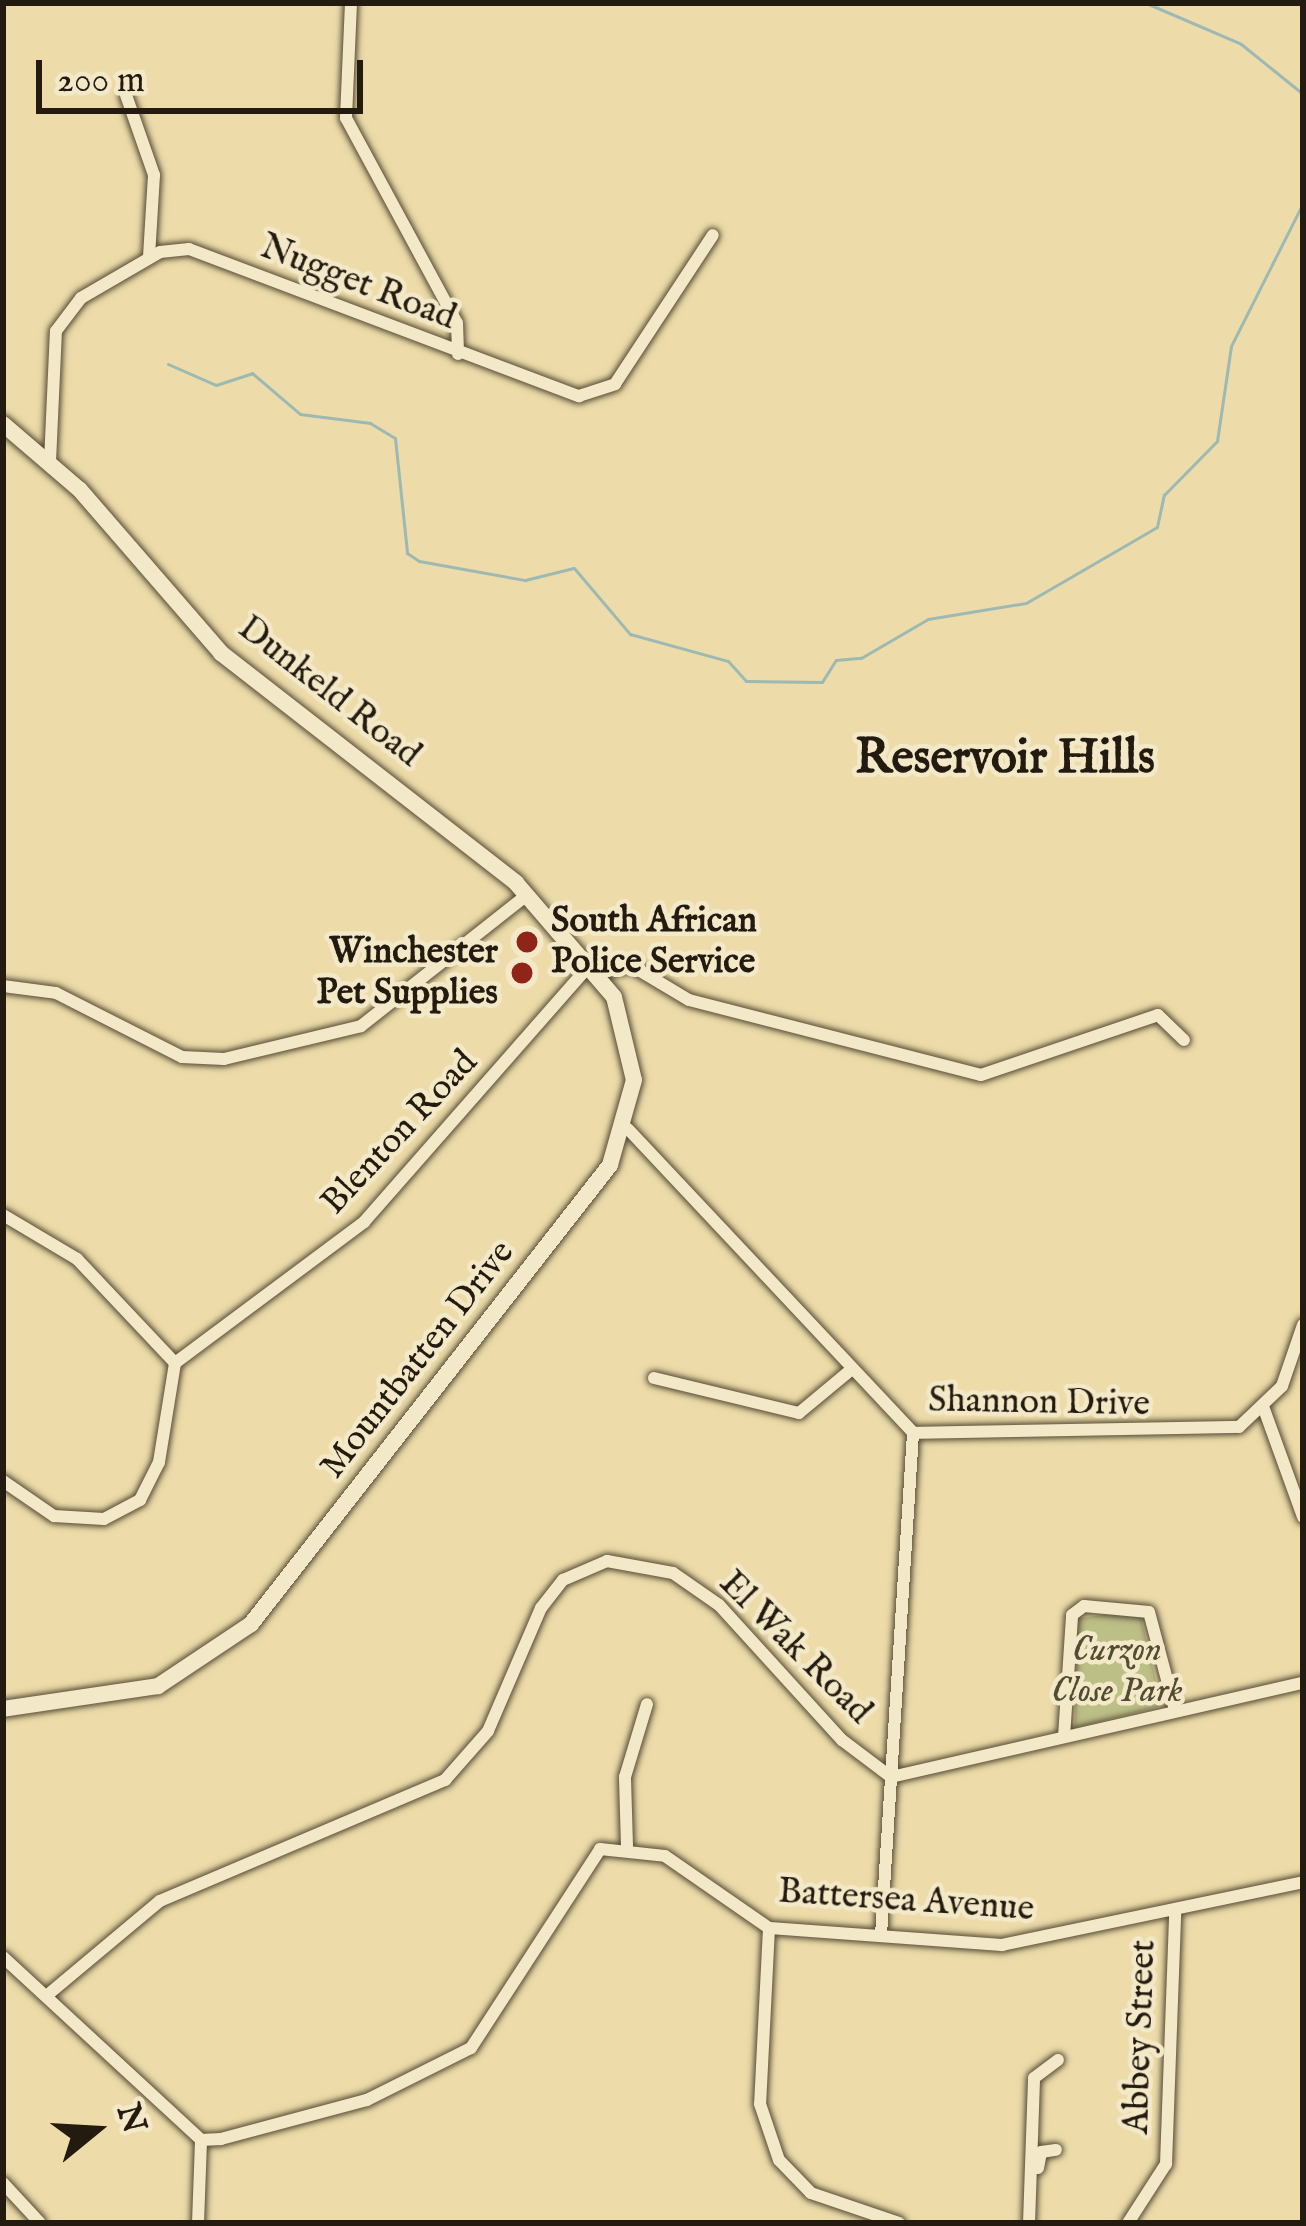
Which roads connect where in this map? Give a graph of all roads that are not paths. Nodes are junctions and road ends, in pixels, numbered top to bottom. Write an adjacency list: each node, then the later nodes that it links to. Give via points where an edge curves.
1 (351, 3): 5 (street, via 346,118 457,323)
2 (126, 95): 4 (street, via 154,175)
3 (713, 235): 5 (street, Nugget Road, via 604,391 571,396)
4 (149, 256): 5 (street, Nugget Road, via 189,249); 7 (street, via 81,298 56,331)
5 (458, 354)
6 (3, 424): 7 (main road, Dunkeld Road)
7 (50, 462): 8 (main road, Dunkeld Road, via 221,652)
8 (527, 895): 9 (main road); 10 (street, via 361,1026 224,1060 182,1057 56,993)
9 (594, 969): 11 (street, via 625,964 707,1006 981,1075 1158,1015); 12 (main road, via 629,1042); 15 (street, Blenton Road, via 364,1222)
10 (3, 986)
11 (1184, 1040)
12 (628, 1129): 16 (street, Shannon Drive); 24 (main road, Mountbatten Drive, via 251,1624 158,1686)
13 (3, 1215): 15 (street, via 77,1259)
14 (1303, 1325): 18 (street)
15 (176, 1364): 20 (street, via 160,1462 140,1500 104,1519 54,1516)
16 (852, 1369): 17 (street, via 800,1413); 19 (street, Shannon Drive)
17 (654, 1378)
18 (1264, 1409): 19 (street, Shannon Drive, via 1206,1434); 21 (street)
19 (913, 1432): 27 (street)
20 (3, 1481)
21 (1303, 1516)
22 (1303, 1684): 25 (street)
23 (647, 1704): 28 (street, via 625,1777)
24 (3, 1709)
25 (1174, 1710): 26 (street); 26 (street, via 1149,1612 1084,1606 1072,1616)
26 (1064, 1738): 27 (street)
27 (891, 1777): 32 (street); 34 (street, El Wak Road, via 842,1740 719,1605 673,1573 608,1561 563,1580 541,1608 488,1731 445,1780 160,1900)
28 (627, 1846): 31 (street, Battersea Avenue, via 688,1868); 36 (street, via 586,1858 547,1942 471,2048 367,2100)
29 (1303, 1882): 30 (street, Battersea Avenue)
30 (1175, 1914): 32 (street, Battersea Avenue, via 1002,1945); 43 (street, Abbey Street, via 1166,2164)
31 (769, 1928): 32 (street, Battersea Avenue); 41 (street, via 760,2104 779,2160 811,2193)
32 (881, 1934)
33 (3, 1957): 34 (street)
34 (52, 1992): 36 (street)
35 (1058, 2060): 42 (street, via 1034,2078)
36 (201, 2140): 40 (street)
37 (1056, 2150): 42 (street, via 1038,2156)
38 (3, 2183): 39 (street)
39 (40, 2223)
40 (198, 2223)
41 (899, 2223)
42 (1032, 2223)
43 (1128, 2223)

